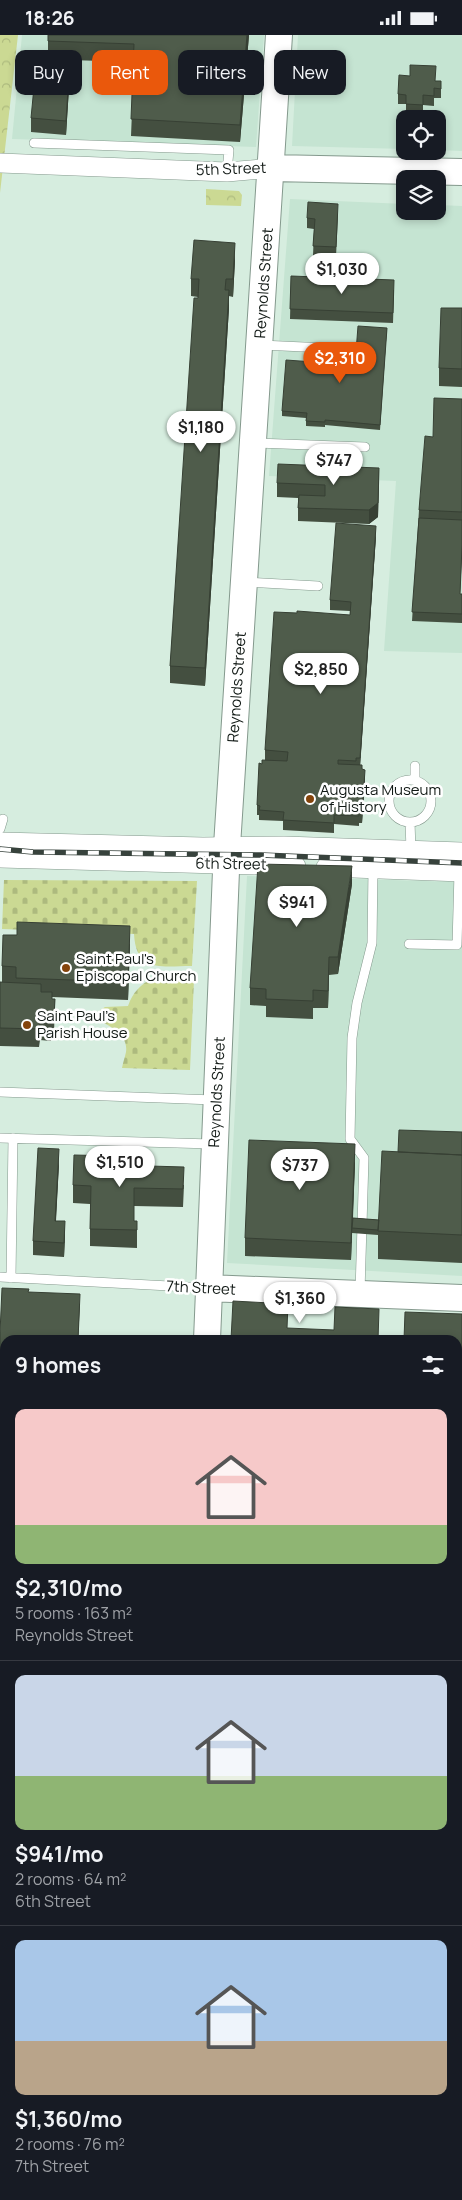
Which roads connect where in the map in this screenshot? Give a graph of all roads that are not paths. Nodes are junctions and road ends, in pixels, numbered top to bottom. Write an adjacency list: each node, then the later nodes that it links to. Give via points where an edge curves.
1 (279, 35): 4 (main road, Reynolds Street)
2 (34, 143): 6 (lane, via 229,151)
3 (0, 163): 6 (street, 5th Street)
4 (272, 167): 5 (main road, 5th Street); 6 (street, 5th Street); 7 (main road, Reynolds Street)
5 (462, 171)
6 (227, 172)
7 (260, 345): 8 (lane); 9 (main road, Reynolds Street)
8 (346, 349)
9 (253, 443): 10 (lane); 11 (main road, Reynolds Street)
10 (364, 447)
11 (244, 582): 12 (lane); 21 (main road, Reynolds Street)
12 (318, 586)
13 (414, 766): 14 (lane)
14 (414, 780): 16 (lane, via 428,790 431,805 424,817); 16 (lane, via 397,784 392,789 389,802 398,819)
15 (2, 819): 17 (lane)
16 (410, 823): 19 (lane)
17 (0, 829)
18 (0, 842): 21 (street, 6th Street)
19 (411, 850): 20 (street, 6th Street); 21 (street, 6th Street, via 284,845)
20 (462, 852)
21 (227, 856): 22 (street, 6th Street); 23 (street, 6th Street, via 251,864); 27 (main road, Reynolds Street)
22 (0, 858)
23 (373, 869): 24 (street, 6th Street); 34 (lane, via 372,943 352,1038 350,1139 364,1158)
24 (461, 872): 25 (lane, via 457,945)
25 (409, 944)
26 (0, 1092): 27 (lane)
27 (216, 1101): 30 (main road, Reynolds Street)
28 (0, 1138): 29 (lane)
29 (13, 1138): 30 (lane); 32 (lane)
30 (214, 1144): 33 (main road, Reynolds Street)
31 (0, 1277): 32 (lane, 7th Street)
32 (12, 1278): 33 (lane, 7th Street)
33 (208, 1288): 34 (main road, 7th Street); 36 (main road, Reynolds Street)
34 (360, 1294): 35 (main road, 7th Street)
35 (462, 1298)
36 (207, 1335)

